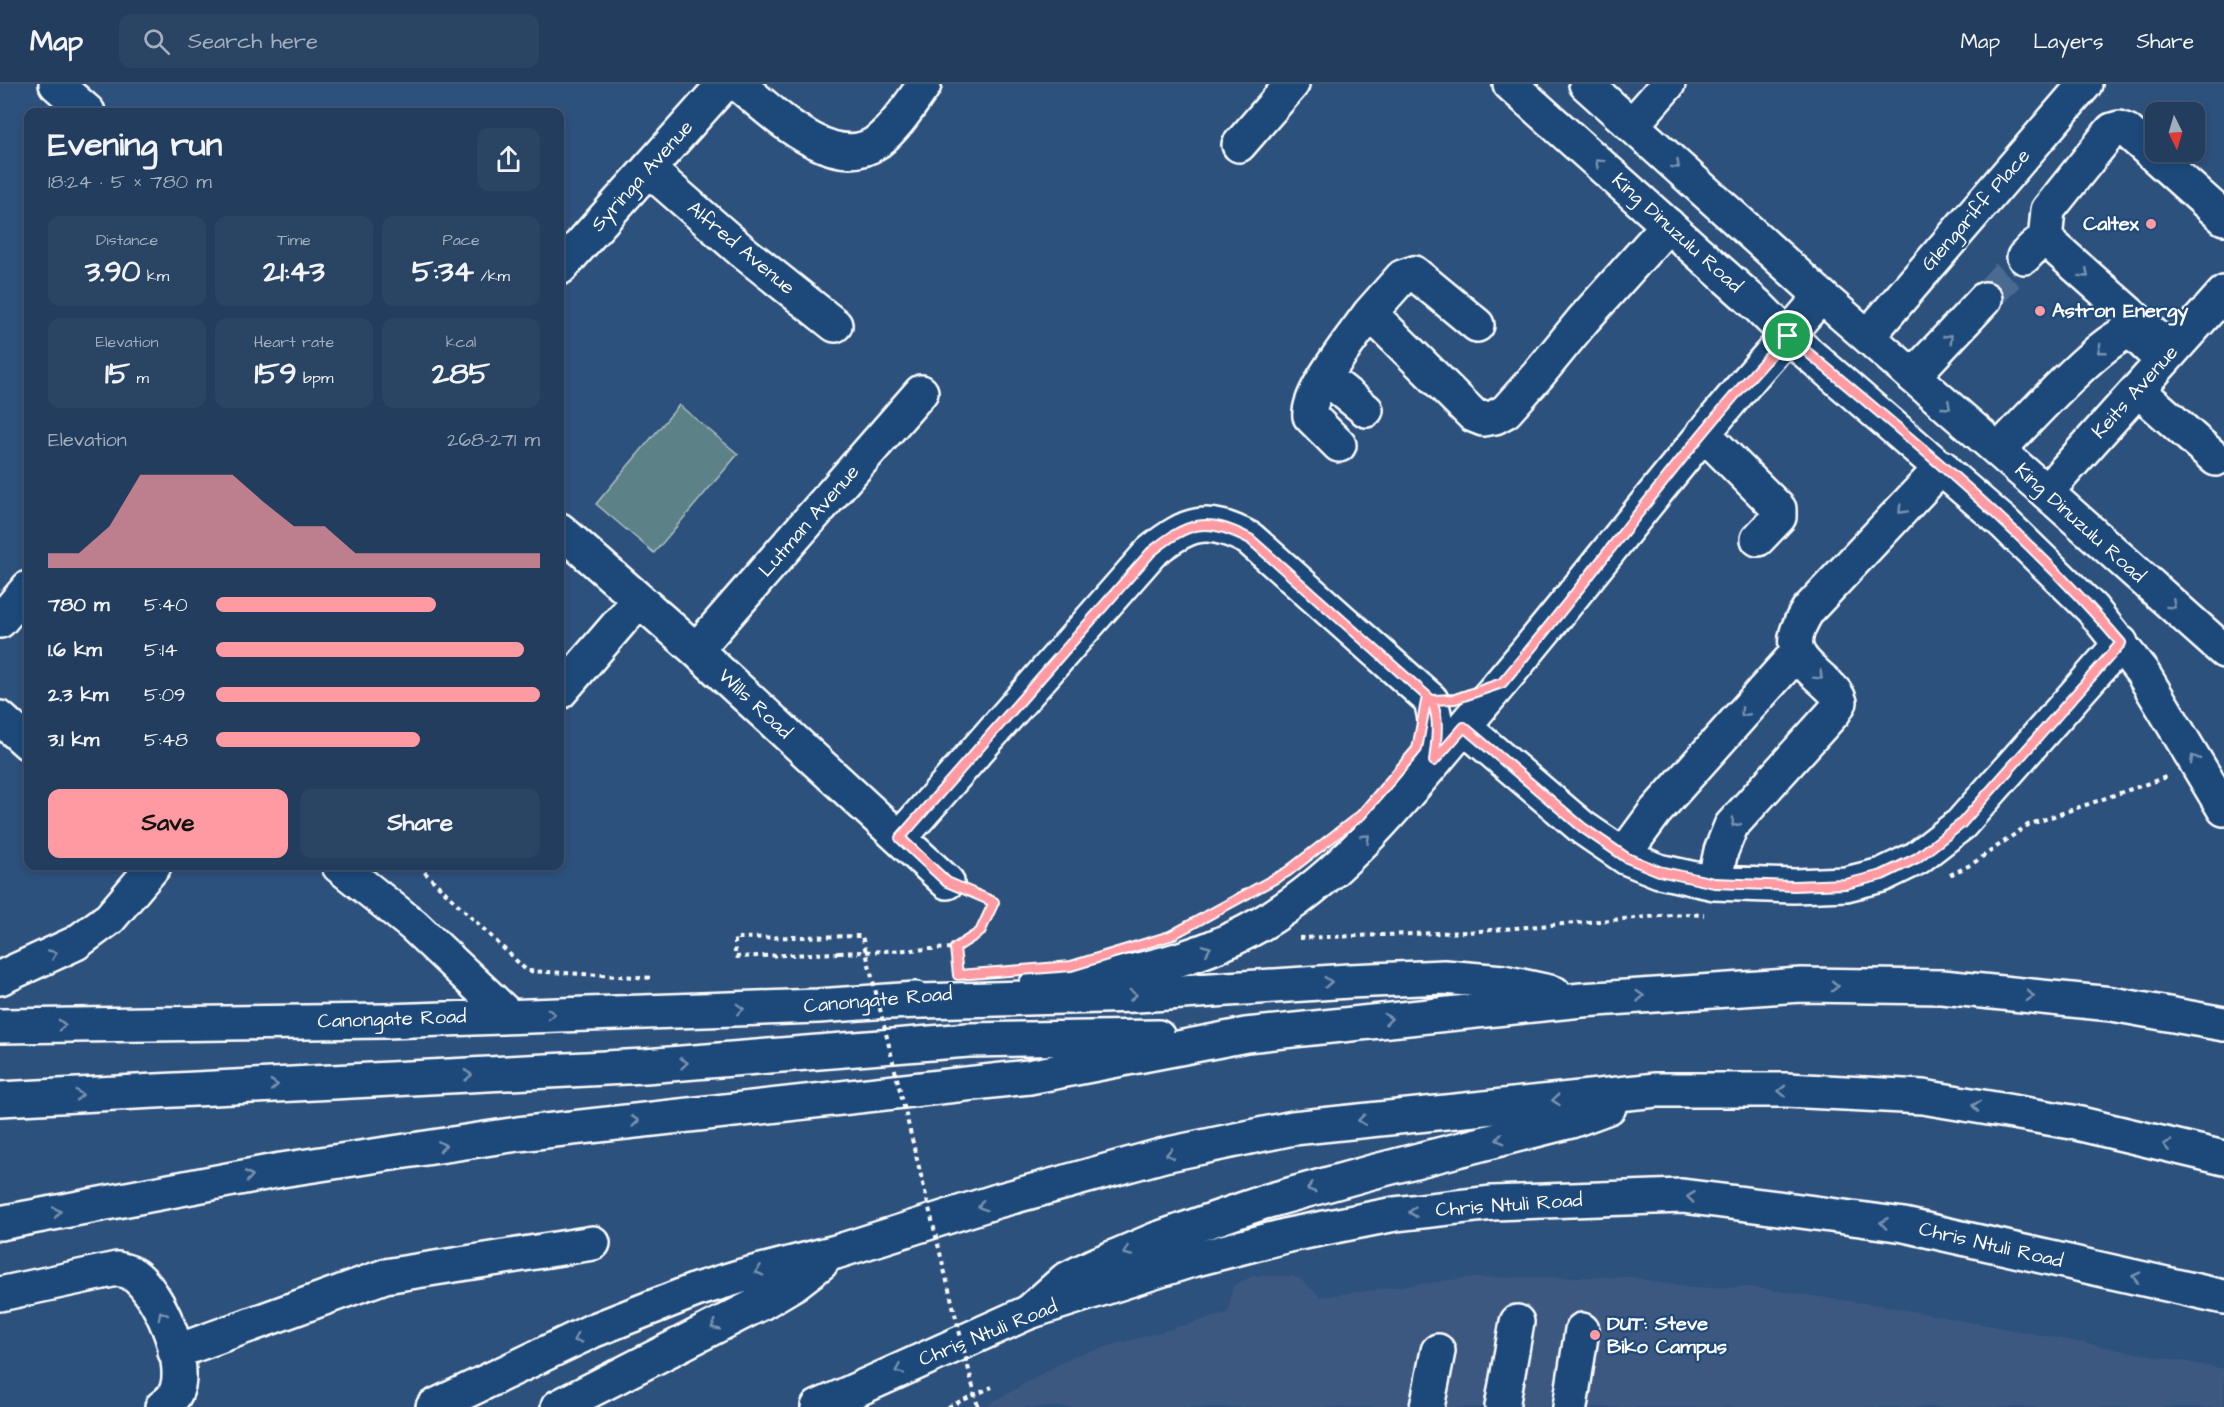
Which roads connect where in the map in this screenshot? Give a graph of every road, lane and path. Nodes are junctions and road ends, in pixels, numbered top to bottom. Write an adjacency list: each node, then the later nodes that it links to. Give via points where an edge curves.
1 (56, 84): 10 (main road)
2 (724, 84): 13 (main road, Syringa Avenue)
3 (738, 84): 9 (main road, via 804,136 834,150 855,150 875,143 900,120)
4 (1292, 84): 12 (main road)
5 (1510, 84): 15 (main road, King Dinuzulu Road, one-way to 5)
6 (1586, 84): 11 (main road, King Dinuzulu Road)
7 (1668, 84): 11 (main road)
8 (2085, 84): 24 (main road, Glengariff Place)
9 (924, 85)
10 (83, 108)
11 (1632, 125): 18 (main road, King Dinuzulu Road, one-way to 18)
12 (1239, 145)
13 (648, 169): 16 (main road, Syringa Avenue); 21 (main road, Alfred Avenue)
14 (2224, 218): 25 (main road, one-way to 25, via 2120,128 2112,130 2048,210 2034,249 2050,243)
15 (1668, 225): 20 (main road, via 1506,411 1495,417 1483,419 1473,415); 23 (main road, King Dinuzulu Road)
16 (564, 264)
17 (2224, 293): 25 (main road, Keits Avenue)
18 (1821, 296): 23 (main road, Canongate Road); 24 (main road, King Dinuzulu Road)
19 (1985, 299): 26 (main road, one-way to 19)
20 (1370, 314): 22 (main road, via 1402,277 1414,273); 27 (main road)
21 (834, 325)
22 (1477, 325)
23 (1788, 336): 30 (main road, Canongate Road); 34 (main road, King Dinuzulu Road)
24 (1868, 336): 26 (main road, King Dinuzulu Road)
25 (2156, 369): 32 (main road); 33 (main road, one-way to 33, via 2132,332 2121,334 2047,399); 35 (main road, Keits Avenue)
26 (1913, 376): 33 (main road, King Dinuzulu Road, one-way to 33)
27 (1325, 377): 29 (main road); 31 (main road, via 1310,404 1310,416)
28 (921, 392): 42 (main road, Lutman Avenue)
29 (1366, 410)
30 (1703, 433): 37 (main road, via 1779,509 1779,517); 45 (main road, Canongate Road)
31 (1340, 445)
32 (2220, 449)
33 (1999, 450): 35 (main road, King Dinuzulu Road)
34 (1942, 467): 41 (main road, King Dinuzulu Road, via 2092,609); 44 (main road, one-way to 44, via 1808,610 1796,628)
35 (2046, 492): 43 (main road, King Dinuzulu Road, one-way to 43)
36 (564, 534): 39 (main road, Wills Road)
37 (1758, 539)
38 (24, 593): 40 (main road)
39 (639, 600): 42 (main road, Wills Road); 46 (main road)
40 (0, 621)
41 (2121, 643): 52 (main road, King Dinuzulu Road, one-way to 41); 59 (main road, via 1961,824 1917,858 1882,875 1846,884)
42 (696, 650): 53 (main road, Wills Road)
43 (2224, 651)
44 (1797, 653): 54 (main road, one-way to 54, via 1655,812 1633,842); 59 (main road, one-way to 59, via 1835,691 1840,702 1731,826)
45 (1502, 683): 47 (main road, via 1455,699); 49 (main road, Canongate Road)
46 (564, 687)
47 (1431, 700): 51 (main road, via 1436,723); 53 (main road, via 1250,539 1218,525 1184,528 1151,552)
48 (0, 718): 50 (main road)
49 (1464, 727): 51 (main road, Canongate Road); 54 (main road, via 1583,828)
50 (24, 739)
51 (1434, 761): 64 (main road, Canongate Road, one-way to 51, via 1043,985 1115,975 1202,952 1259,925 1332,870 1375,829)
52 (2224, 809)
53 (900, 838): 58 (main road, Wills Road)
54 (1627, 858): 59 (main road, via 1659,871)
55 (151, 870): 62 (main road, one-way to 55, via 76,943 110,918)
56 (344, 870): 66 (main road, via 413,925)
57 (422, 870): 63 (path, via 527,971)
58 (947, 882): 60 (path, via 994,902 980,932)
59 (1714, 883)
60 (955, 948): 61 (path); 89 (path, bridge, via 874,951 862,952 850,953 735,957 735,938 862,936 864,944 866,952 869,964 875,986)
61 (958, 975)
62 (0, 978)
63 (656, 978)
64 (876, 987): 65 (main road, one-way to 65, via 1137,995 1444,977 1503,982); 66 (main road, Canongate Road, one-way to 64, via 806,1007)
65 (1582, 1000): 67 (main road, one-way to 67, via 1801,985 1942,987 2112,1004); 69 (main road, one-way to 65)
66 (508, 1015): 68 (main road, Canongate Road, one-way to 66, via 386,1021)
67 (2224, 1024)
68 (0, 1026)
69 (1246, 1035): 71 (main road, one-way to 69, via 645,1066 968,1040); 73 (main road, one-way to 69, via 281,1170 518,1134 1029,1077)
70 (1656, 1090): 72 (main road, one-way to 70, via 2072,1122 1923,1098 1786,1090); 75 (main road, one-way to 75, via 1293,1128 1164,1155 997,1201); 78 (main road, one-way to 78, via 1570,1121 1264,1202 1167,1235 1065,1280)
71 (10, 1099)
72 (2224, 1158)
73 (0, 1223)
74 (593, 1243): 82 (main road, via 385,1275)
75 (836, 1252): 85 (main road, one-way to 85, via 696,1290 592,1331); 86 (main road, one-way to 86, via 763,1302)
76 (0, 1294): 82 (main road, one-way to 76, via 169,1329 147,1286 132,1273 117,1269)
77 (2224, 1297): 78 (main road, Chris Ntuli Road, one-way to 78, via 1904,1225 1682,1196 1493,1203 1395,1214 1192,1260)
78 (1029, 1312): 87 (main road, Chris Ntuli Road, one-way to 87)
79 (1517, 1322): 91 (main road)
80 (1582, 1330): 92 (main road)
81 (1438, 1351): 90 (main road)
82 (175, 1352): 84 (main road, via 179,1368 177,1390)
83 (992, 1387): 88 (path)
84 (162, 1407)
85 (433, 1407)
86 (558, 1407)
87 (818, 1407)
88 (948, 1407)
89 (978, 1407)
90 (1427, 1407)
91 (1502, 1407)
92 (1570, 1407)

